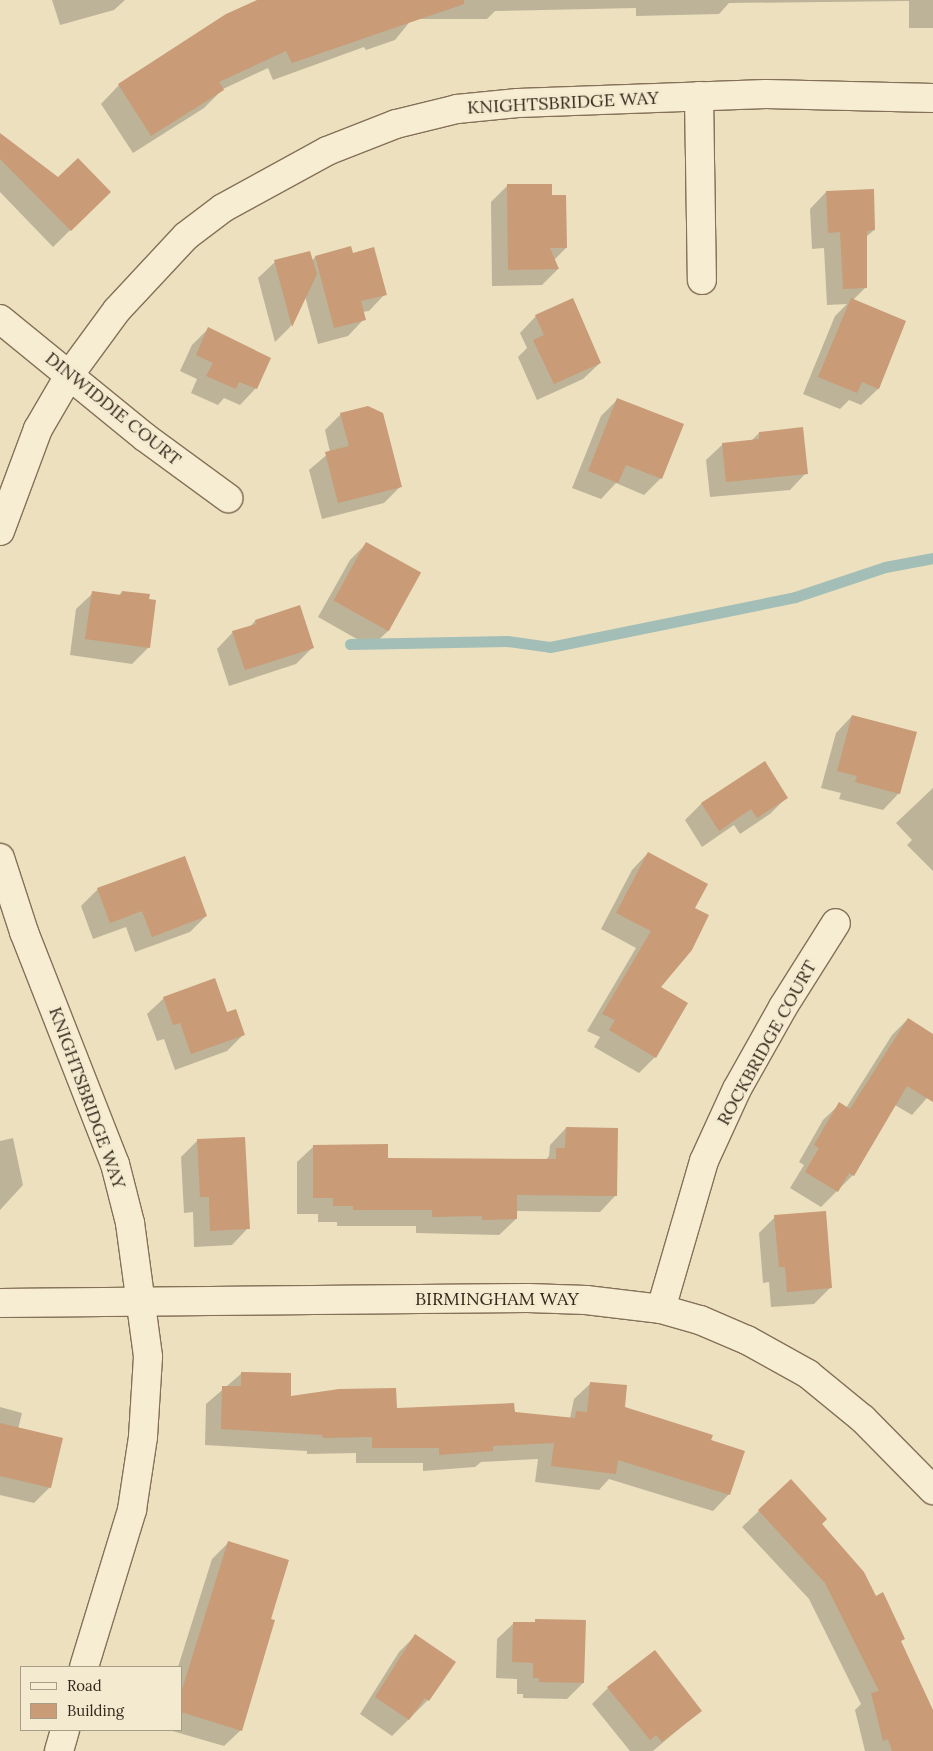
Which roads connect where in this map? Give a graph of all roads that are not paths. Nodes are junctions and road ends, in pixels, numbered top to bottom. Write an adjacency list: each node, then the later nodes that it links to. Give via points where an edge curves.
1 (698, 96): 2 (street, KNIGHTSBRIDGE WAY, via 766,94); 3 (street); 5 (street, KNIGHTSBRIDGE WAY, via 518,103 457,109 396,124 326,151 239,198 186,236 117,310)
2 (933, 98)
3 (702, 280)
4 (0, 319): 5 (street, DINWIDDIE COURT)
5 (70, 374): 6 (street, DINWIDDIE COURT, via 146,438); 7 (street, KNIGHTSBRIDGE WAY, via 38,429)
6 (228, 498)
7 (0, 531)
8 (0, 858): 10 (street, KNIGHTSBRIDGE WAY, via 24,932 115,1164 130,1223)
9 (836, 922): 12 (street, ROCKBRIDGE COURT, via 756,1056 704,1161)
10 (142, 1300): 11 (street, BIRMINGHAM WAY); 12 (street, BIRMINGHAM WAY, via 528,1298 586,1300); 14 (street, KNIGHTSBRIDGE WAY, via 148,1357 143,1437 132,1510)
11 (0, 1303)
12 (661, 1309): 13 (street, BIRMINGHAM WAY, via 700,1320 747,1340 808,1374 863,1420)
13 (933, 1490)
14 (84, 1666)
15 (65, 1731): 16 (street)
16 (59, 1751)

